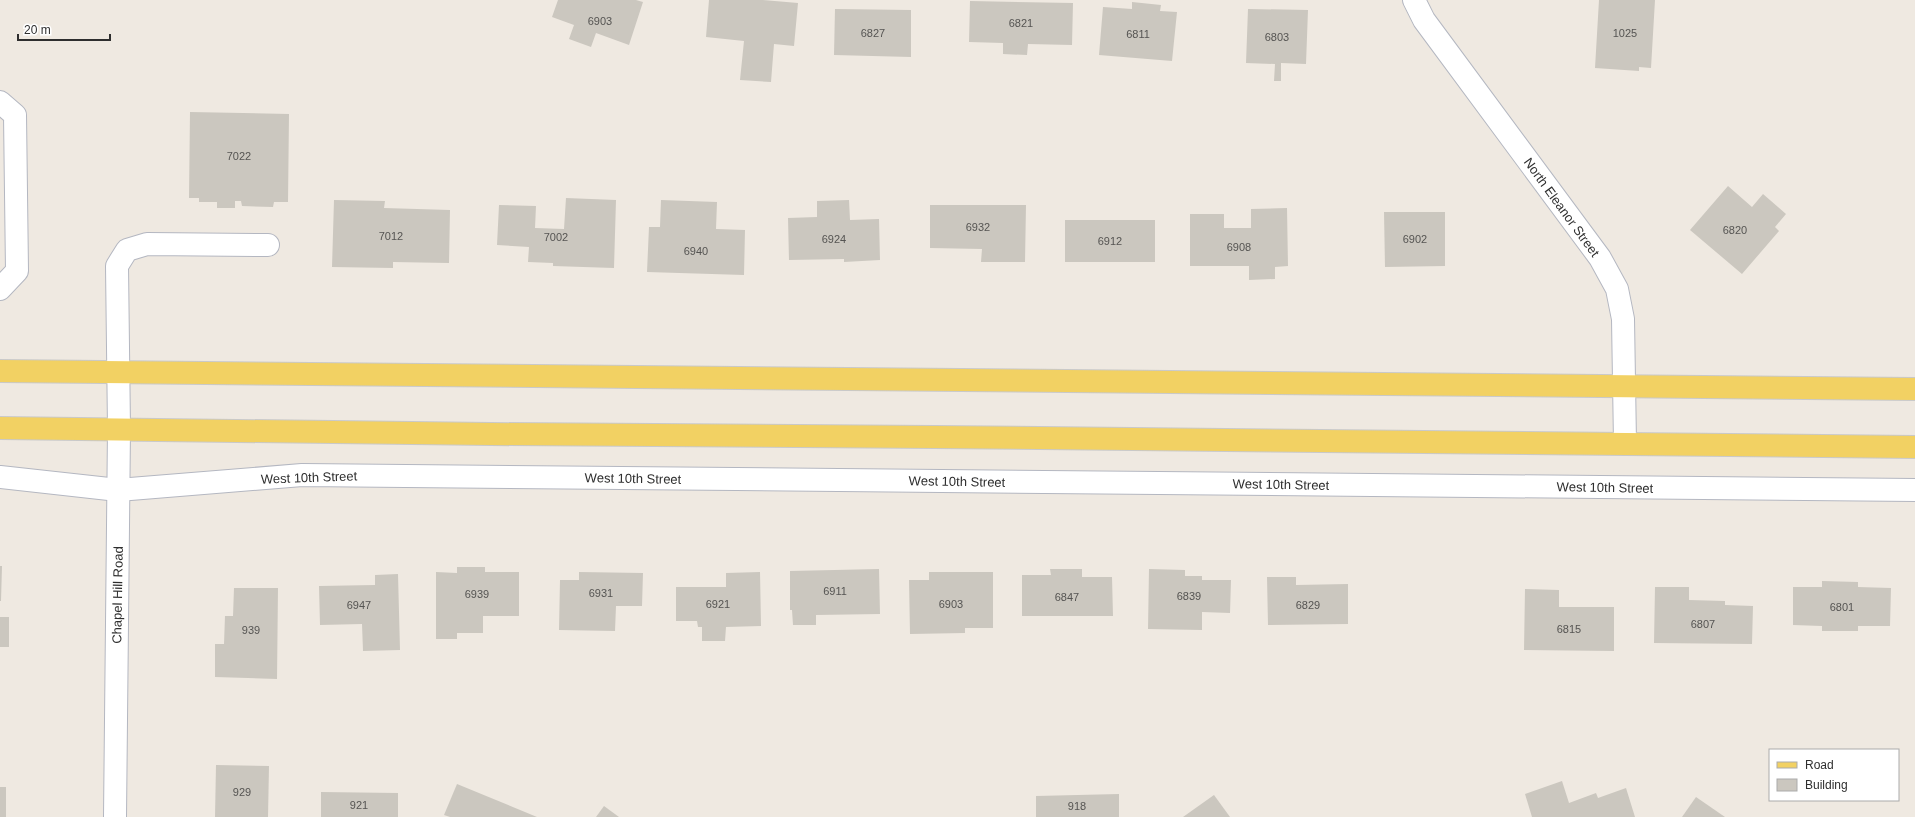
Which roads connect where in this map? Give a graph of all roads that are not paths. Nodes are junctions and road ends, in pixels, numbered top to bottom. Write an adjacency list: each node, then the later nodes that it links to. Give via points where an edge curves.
1 (1414, 0): 7 (street, North Eleanor Street, via 1424,20 1605,265 1617,289 1623,319)
2 (0, 102): 4 (street, via 15,115 17,271)
3 (268, 245): 6 (street, Chapel Hill Road, via 147,244 127,250 117,266)
4 (0, 289)
5 (0, 371): 6 (main road)
6 (118, 372): 7 (main road); 10 (street, Chapel Hill Road)
7 (1624, 386): 8 (main road); 11 (street, North Eleanor Street)
8 (1915, 389)
9 (0, 428): 10 (main road)
10 (119, 429): 11 (main road); 14 (street, Chapel Hill Road)
11 (1625, 444): 12 (main road)
12 (1915, 446)
13 (0, 477): 14 (street, West 10th Street)
14 (118, 490): 15 (street, West 10th Street, via 302,475); 16 (street, Chapel Hill Road)
15 (1915, 490)
16 (115, 817)

